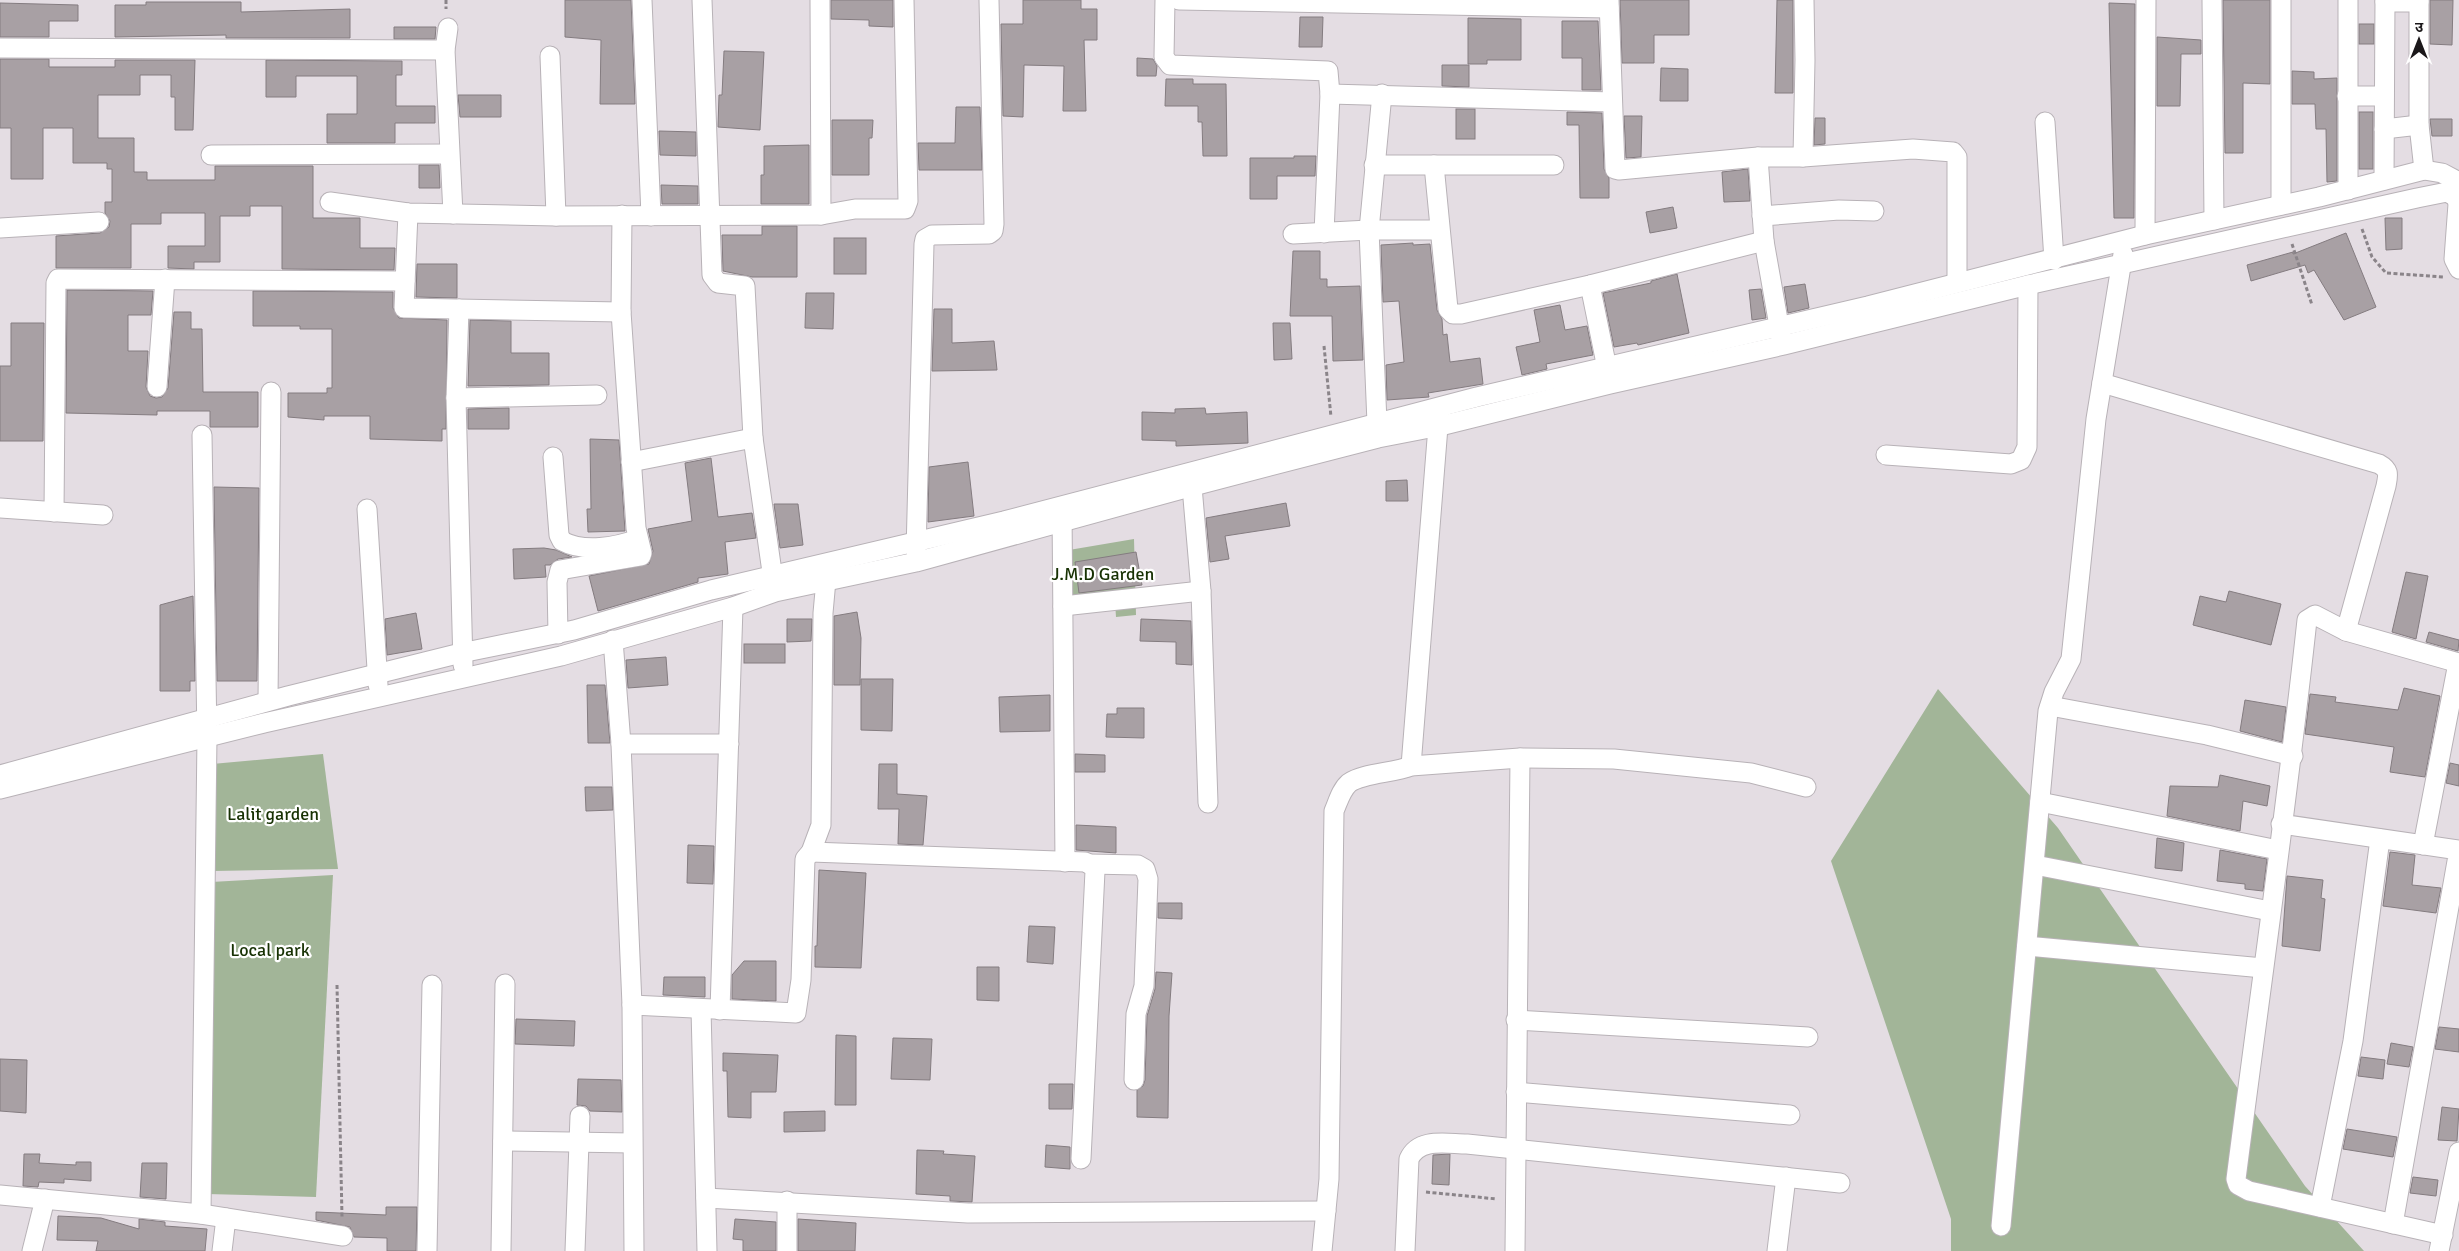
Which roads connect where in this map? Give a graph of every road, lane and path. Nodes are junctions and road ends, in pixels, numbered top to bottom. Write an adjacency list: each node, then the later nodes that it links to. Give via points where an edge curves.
1 (642, 0): 50 (street)
2 (702, 0): 51 (street)
3 (820, 0): 48 (street)
4 (904, 0): 48 (street, via 907,207 900,210 855,209)
5 (989, 0): 100 (street, via 994,224 989,234 932,235 925,239)
6 (1165, 0): 22 (street, via 1164,57 1170,66 1325,70 1330,76)
7 (1179, 0): 13 (street)
8 (1804, 0): 33 (street)
9 (2146, 0): 61 (street)
10 (2212, 0): 53 (street)
11 (2280, 0): 42 (street)
12 (2348, 0): 24 (street)
13 (1198, 1): 16 (street)
14 (2385, 1): 15 (street); 25 (street)
15 (2419, 1): 28 (street)
16 (1483, 3): 17 (street)
17 (1609, 4): 26 (street)
18 (448, 28): 20 (street)
19 (0, 48): 20 (street)
20 (445, 50): 30 (street)
21 (550, 56): 49 (street)
22 (1330, 94): 23 (street); 59 (street)
23 (1382, 94): 26 (street); 34 (street)
24 (2347, 96): 25 (street); 40 (street)
25 (2384, 96): 29 (street)
26 (1612, 102): 32 (street, via 1614,165 1618,170)
27 (2045, 122): 64 (street)
28 (2419, 125): 29 (street); 37 (street)
29 (2384, 129): 38 (street)
30 (449, 154): 31 (street); 46 (street)
31 (211, 155)
32 (1758, 157): 33 (street); 52 (street)
33 (1803, 157): 69 (street, via 1914,149 1954,152 1957,157)
34 (1374, 165): 35 (street); 57 (street)
35 (1434, 165): 36 (street); 58 (street)
36 (1554, 165)
37 (2424, 170): 38 (street); 39 (street, via 2442,173)
38 (2384, 180): 40 (street)
39 (2455, 186): 44 (street); 66 (street)
40 (2348, 190): 42 (street)
41 (330, 202): 45 (street)
42 (2281, 205): 53 (street)
43 (1874, 211): 52 (street, via 1839,210)
44 (2355, 212): 55 (street); 66 (path, via 2372,257 2386,273)
45 (408, 213): 46 (street); 68 (street)
46 (453, 214): 49 (street)
47 (622, 215): 49 (street); 50 (street); 74 (street)
48 (821, 215): 51 (street)
49 (556, 216)
50 (651, 216): 51 (street)
51 (711, 216): 89 (street, via 713,278 718,283 746,286)
52 (1762, 216): 63 (street)
53 (2214, 220): 61 (street)
54 (99, 222): 56 (street)
55 (2287, 227): 65 (street); 72 (path)
56 (0, 228)
57 (1369, 230): 58 (street); 59 (street); 85 (street)
58 (1439, 230): 71 (street, via 1448,309 1453,314)
59 (1324, 233): 60 (street)
60 (1294, 234)
61 (2145, 235): 62 (street)
62 (2124, 240): 64 (street); 65 (street)
63 (1764, 241): 71 (street); 75 (street)
64 (2054, 260): 69 (street)
65 (2123, 264): 70 (street); 79 (street)
66 (2454, 274)
67 (164, 279): 68 (street); 80 (street); 96 (street, via 56,280)
68 (405, 281): 73 (street, via 404,308)
69 (1957, 282): 75 (street)
70 (2028, 285): 76 (street); 90 (street, via 2027,447 2021,460 2011,464)
71 (1590, 286): 78 (street)
72 (2312, 305)
73 (459, 309): 74 (street); 83 (street)
74 (621, 312): 92 (street)
75 (1778, 326): 76 (street); 78 (street)
76 (1784, 345): 78 (street)
77 (1324, 346): 87 (path)
78 (1609, 375): 84 (street); 86 (street)
79 (2102, 383): 107 (street, via 2386,468 2386,486); 116 (street, via 2071,659)
80 (157, 387)
81 (271, 392): 115 (street)
82 (597, 395): 83 (street)
83 (456, 398): 110 (street)
84 (1439, 407): 85 (street); 86 (street)
85 (1377, 423): 87 (street)
86 (1440, 426): 93 (street); 123 (street)
87 (1333, 434): 93 (street)
88 (202, 435): 117 (street)
89 (753, 438): 92 (street); 103 (street)
90 (1886, 455)
91 (553, 457): 99 (street, via 562,541 570,545 605,548)
92 (631, 462): 99 (street)
93 (1192, 479): 97 (street); 104 (street)
94 (0, 508): 96 (street)
95 (367, 509): 112 (street)
96 (54, 512): 98 (street)
97 (1062, 514): 100 (street); 101 (street); 105 (street)
98 (103, 515)
99 (638, 539): 108 (street, via 641,556 560,570 557,582)
100 (916, 541): 101 (street); 103 (street)
101 (916, 562): 102 (street)
102 (826, 580): 103 (street); 133 (street, via 822,613 821,825)
103 (774, 583): 106 (street); 108 (street)
104 (1201, 591): 105 (street); 128 (street)
105 (1063, 606): 134 (street)
106 (733, 607): 109 (street); 119 (street)
107 (2346, 631): 111 (street); 120 (street, via 2315,615 2307,620)
108 (558, 634): 110 (street)
109 (613, 640): 113 (street); 118 (street)
110 (461, 653): 112 (street); 113 (street)
111 (2459, 663): 131 (street)
112 (377, 674): 114 (street); 115 (street)
113 (466, 678): 114 (street)
114 (379, 699): 117 (street, via 264,722)
115 (268, 701): 117 (street)
116 (2050, 706): 120 (street, via 2199,734); 127 (street)
117 (205, 728): 122 (street); 168 (street)
118 (621, 744): 119 (street); 143 (street)
119 (729, 744): 145 (street)
120 (2292, 756): 129 (street)
121 (1520, 758): 123 (street); 125 (street, via 1614,759 1751,773); 146 (street)
122 (60, 766): 124 (street); 126 (street)
123 (1410, 766): 167 (street, via 1395,773 1350,783 1334,811)
124 (0, 774)
125 (1806, 787)
126 (0, 789)
127 (2040, 802): 132 (street); 136 (street)
128 (1208, 803)
129 (2281, 824): 130 (street); 132 (street)
130 (2380, 838): 131 (street); 166 (street, via 2353,1041)
131 (2423, 845): 170 (street, via 2459,850)
132 (2278, 850): 137 (street)
133 (810, 852): 134 (street); 145 (street, via 805,860 801,980 796,1013)
134 (1065, 862): 135 (street)
135 (1089, 864): 148 (street, via 1138,865 1145,868 1148,879 1144,986 1136,1014); 157 (street, via 1094,871)
136 (2035, 865): 137 (street); 138 (street)
137 (2270, 911): 139 (street)
138 (2027, 946): 139 (street); 171 (street)
139 (2263, 968): 166 (street, via 2236,1179 2243,1189)
140 (505, 984): 152 (street)
141 (337, 985): 172 (path)
142 (432, 985): 176 (street)
143 (632, 1005): 144 (street); 154 (street)
144 (702, 1009): 145 (street); 162 (street)
145 (720, 1010)
146 (1516, 1020): 147 (street); 149 (street)
147 (1808, 1037)
148 (1134, 1080)
149 (1516, 1092): 150 (street); 155 (street)
150 (1790, 1115)
151 (580, 1116): 153 (street)
152 (502, 1140): 153 (street); 177 (street)
153 (579, 1142): 154 (street); 178 (street)
154 (632, 1143): 179 (street)
155 (1516, 1150): 158 (street); 160 (street, via 1467,1144 1422,1144 1409,1159); 184 (street)
156 (2459, 1155): 173 (street)
157 (1081, 1159)
158 (1786, 1177): 159 (street); 185 (street)
159 (1840, 1182)
160 (1408, 1192): 164 (path); 183 (street)
161 (0, 1195): 163 (street)
162 (706, 1198): 165 (street); 180 (street)
163 (45, 1199): 168 (street); 174 (street)
164 (1501, 1199)
165 (787, 1201): 167 (street, via 968,1213); 181 (street)
166 (2320, 1207): 170 (street)
167 (1326, 1211): 182 (street)
168 (201, 1214): 169 (street)
169 (226, 1218): 172 (street); 175 (street)
170 (2393, 1224): 173 (street)
171 (2000, 1226)
172 (343, 1236)
173 (2441, 1243)
174 (32, 1251)
175 (222, 1251)
176 (427, 1251)
177 (501, 1251)
178 (576, 1251)
179 (634, 1251)
180 (707, 1251)
181 (787, 1251)
182 (1322, 1251)
183 (1405, 1251)
184 (1515, 1251)
185 (1777, 1251)

